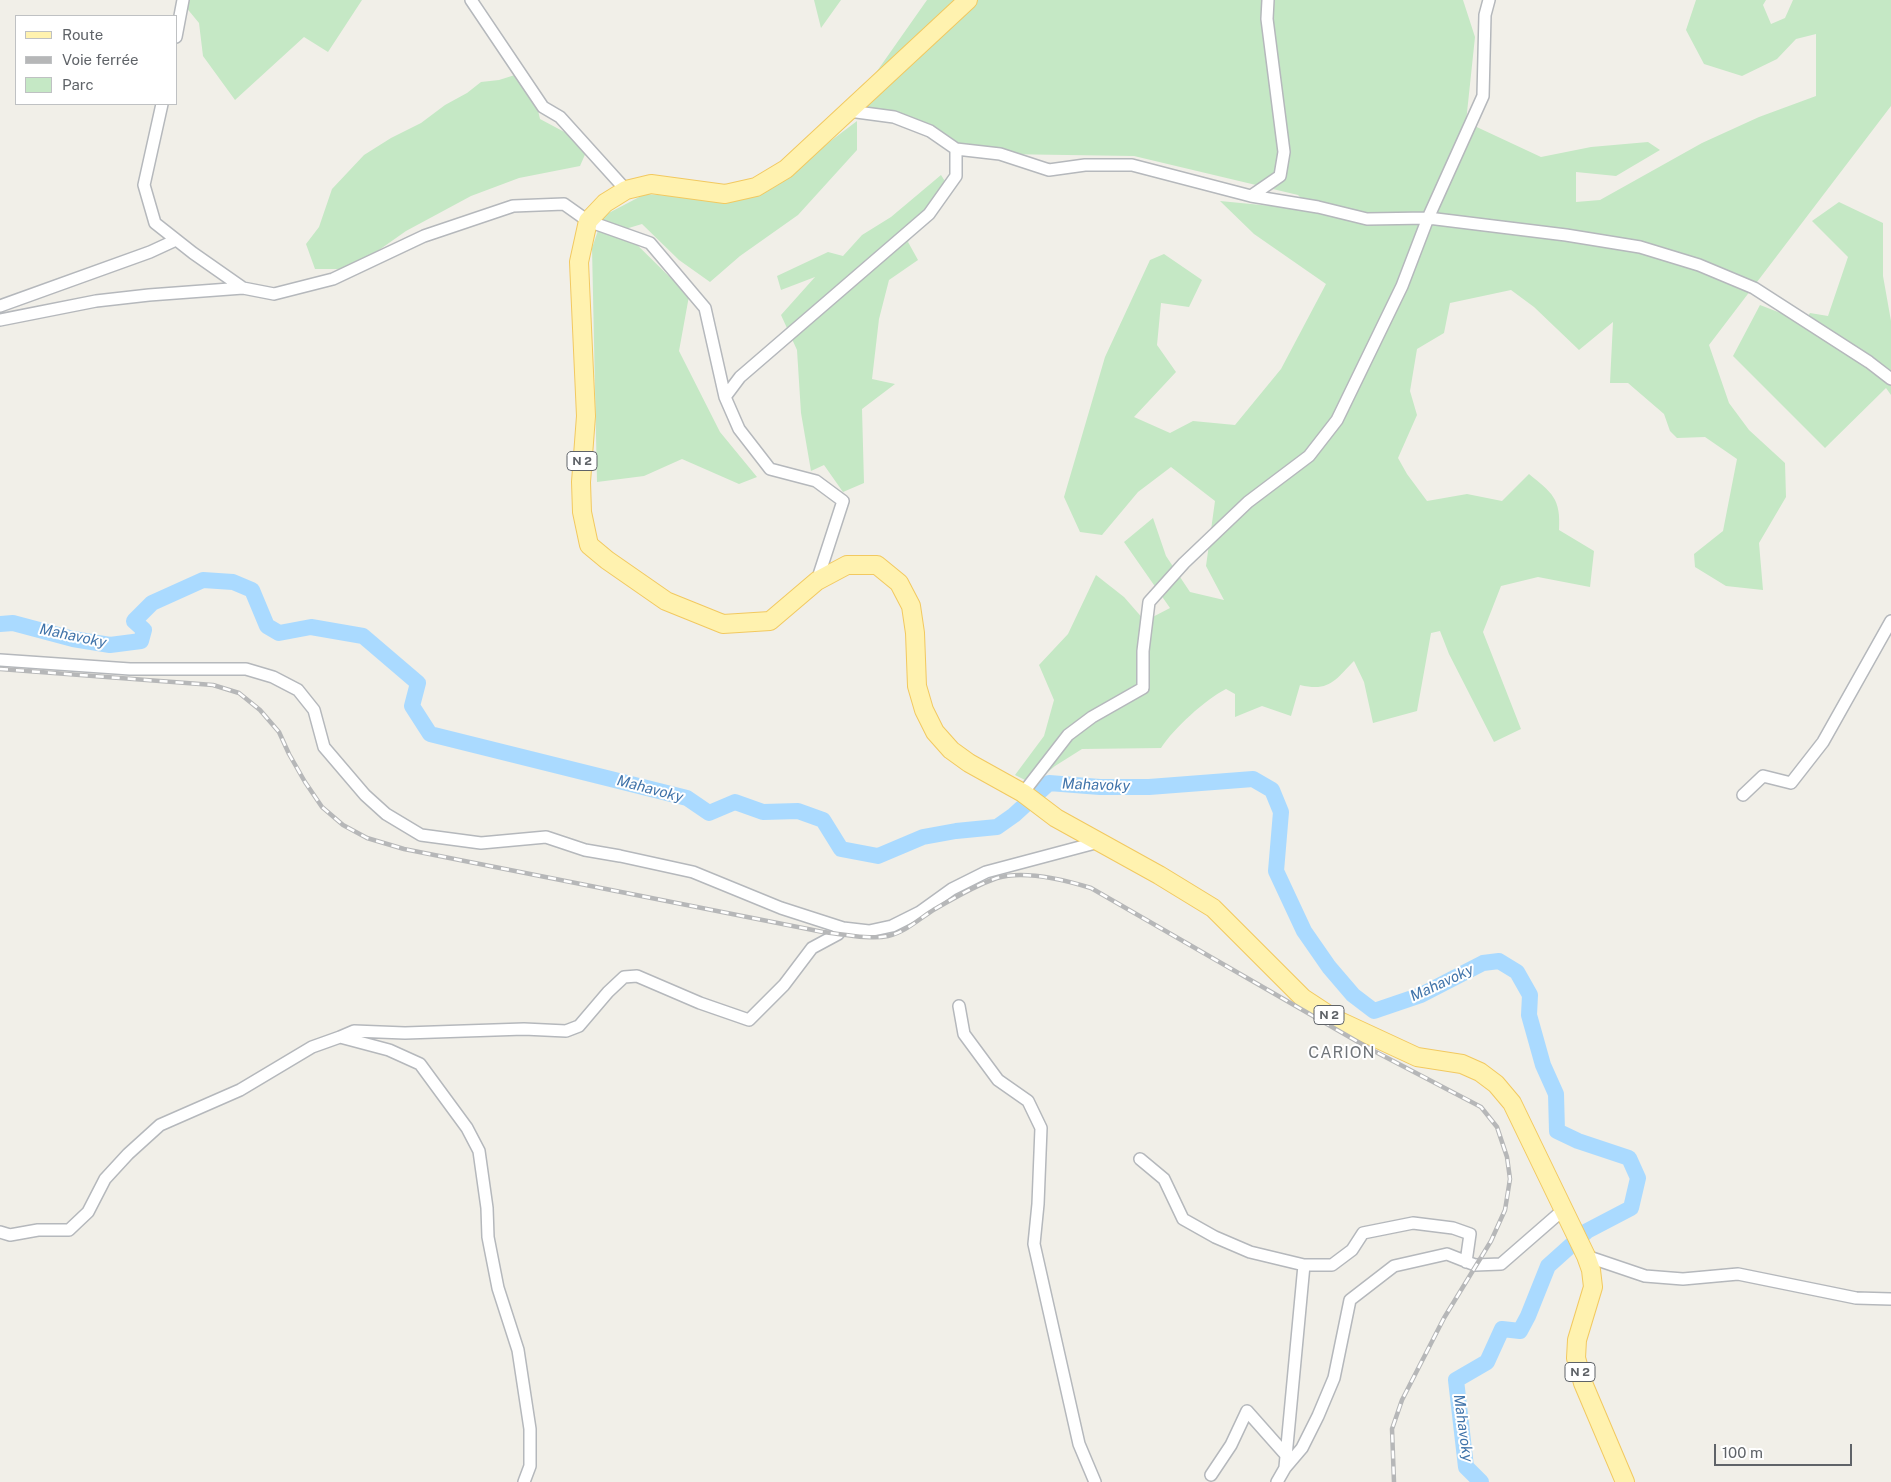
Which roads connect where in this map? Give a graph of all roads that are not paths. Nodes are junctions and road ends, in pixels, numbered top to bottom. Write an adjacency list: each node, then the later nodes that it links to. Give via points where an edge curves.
1 (183, 0): 6 (street)
2 (471, 0): 10 (street, via 543,107 560,117)
3 (968, 0): 8 (main road)
4 (1268, 0): 11 (street, via 1267,19 1284,152 1280,176)
5 (1489, 0): 12 (street, via 1485,14 1483,96)
6 (178, 26)
7 (162, 105): 14 (street, via 144,185 155,223)
8 (849, 111): 9 (street, via 894,117 930,131); 10 (main road, via 786,169 756,188 725,194 651,184)
9 (956, 149): 11 (street, via 1000,154 1049,170 1085,165 1132,165); 19 (street, via 956,176 929,214 740,376)
10 (626, 190): 13 (main road, via 605,203)
11 (1251, 196): 12 (street, via 1367,219)
12 (1428, 218): 18 (street, via 1640,247 1699,265 1754,288); 23 (street, via 1402,286 1337,420 1309,456 1248,502 1184,563 1149,602 1143,651 1143,688 1092,717 1068,735)
13 (588, 221): 15 (street, via 564,204 513,206 424,236 333,279 274,294); 19 (street, via 650,243 705,308); 20 (main road, N 2, via 579,262 586,416 582,512 589,545 666,602 723,624 770,621)
14 (176, 240): 15 (street); 16 (street)
15 (242, 288): 17 (street, via 96,301)
16 (0, 306)
17 (0, 320)
18 (1891, 379)
19 (724, 397): 20 (street, via 738,429 770,469 816,481 843,501)
20 (817, 580): 23 (main road, N 2, via 846,565 877,565 899,583 911,606 917,686 935,732 951,750 969,763)
21 (1891, 621): 24 (street, via 1818,750 1792,783 1763,776)
22 (0, 660): 26 (street, via 130,668 246,669 273,677 298,690 314,710 324,747 365,795 386,814 421,835 481,843 546,837 585,850 693,872 781,908)
23 (1023, 793): 25 (main road, N 2, via 1056,818)
24 (1743, 795)
25 (1099, 842): 26 (street, via 986,872 892,926 869,931); 30 (main road, N 2, via 1213,908 1303,998 1336,1019 1417,1057 1462,1064 1496,1084 1512,1103)
26 (842, 928): 28 (street, via 838,934 812,948 784,986 749,1020 637,976 624,977 579,1026 566,1031 354,1031)
27 (959, 1006): 40 (street, via 964,1034 998,1080 1028,1101 1042,1128 1034,1244 1079,1444)
28 (340, 1037): 31 (street, via 312,1047 240,1090 160,1125 105,1179 88,1212 69,1230); 39 (street, via 389,1050 420,1064 467,1128 479,1151 488,1238 498,1288 518,1350 530,1429 530,1466)
29 (1140, 1159): 34 (street, via 1164,1179 1183,1219 1250,1252)
30 (1566, 1216): 32 (main road, N 2); 33 (street, via 1501,1264)
31 (0, 1232)
32 (1586, 1256): 35 (street, via 1645,1276 1684,1279 1738,1274 1856,1298); 42 (main road, N 2, via 1594,1287 1577,1340 1576,1358 1583,1383)
33 (1466, 1262): 34 (street, via 1470,1234 1453,1228 1413,1223 1363,1233 1352,1250 1332,1265); 37 (street, via 1447,1254 1394,1266 1350,1300 1334,1378 1302,1448)
34 (1304, 1265): 36 (street)
35 (1891, 1299)
36 (1286, 1455): 37 (street); 38 (street, via 1248,1411)
37 (1285, 1468): 41 (street)
38 (1211, 1475)
39 (524, 1482)
40 (1094, 1482)
41 (1277, 1482)
42 (1626, 1482)

